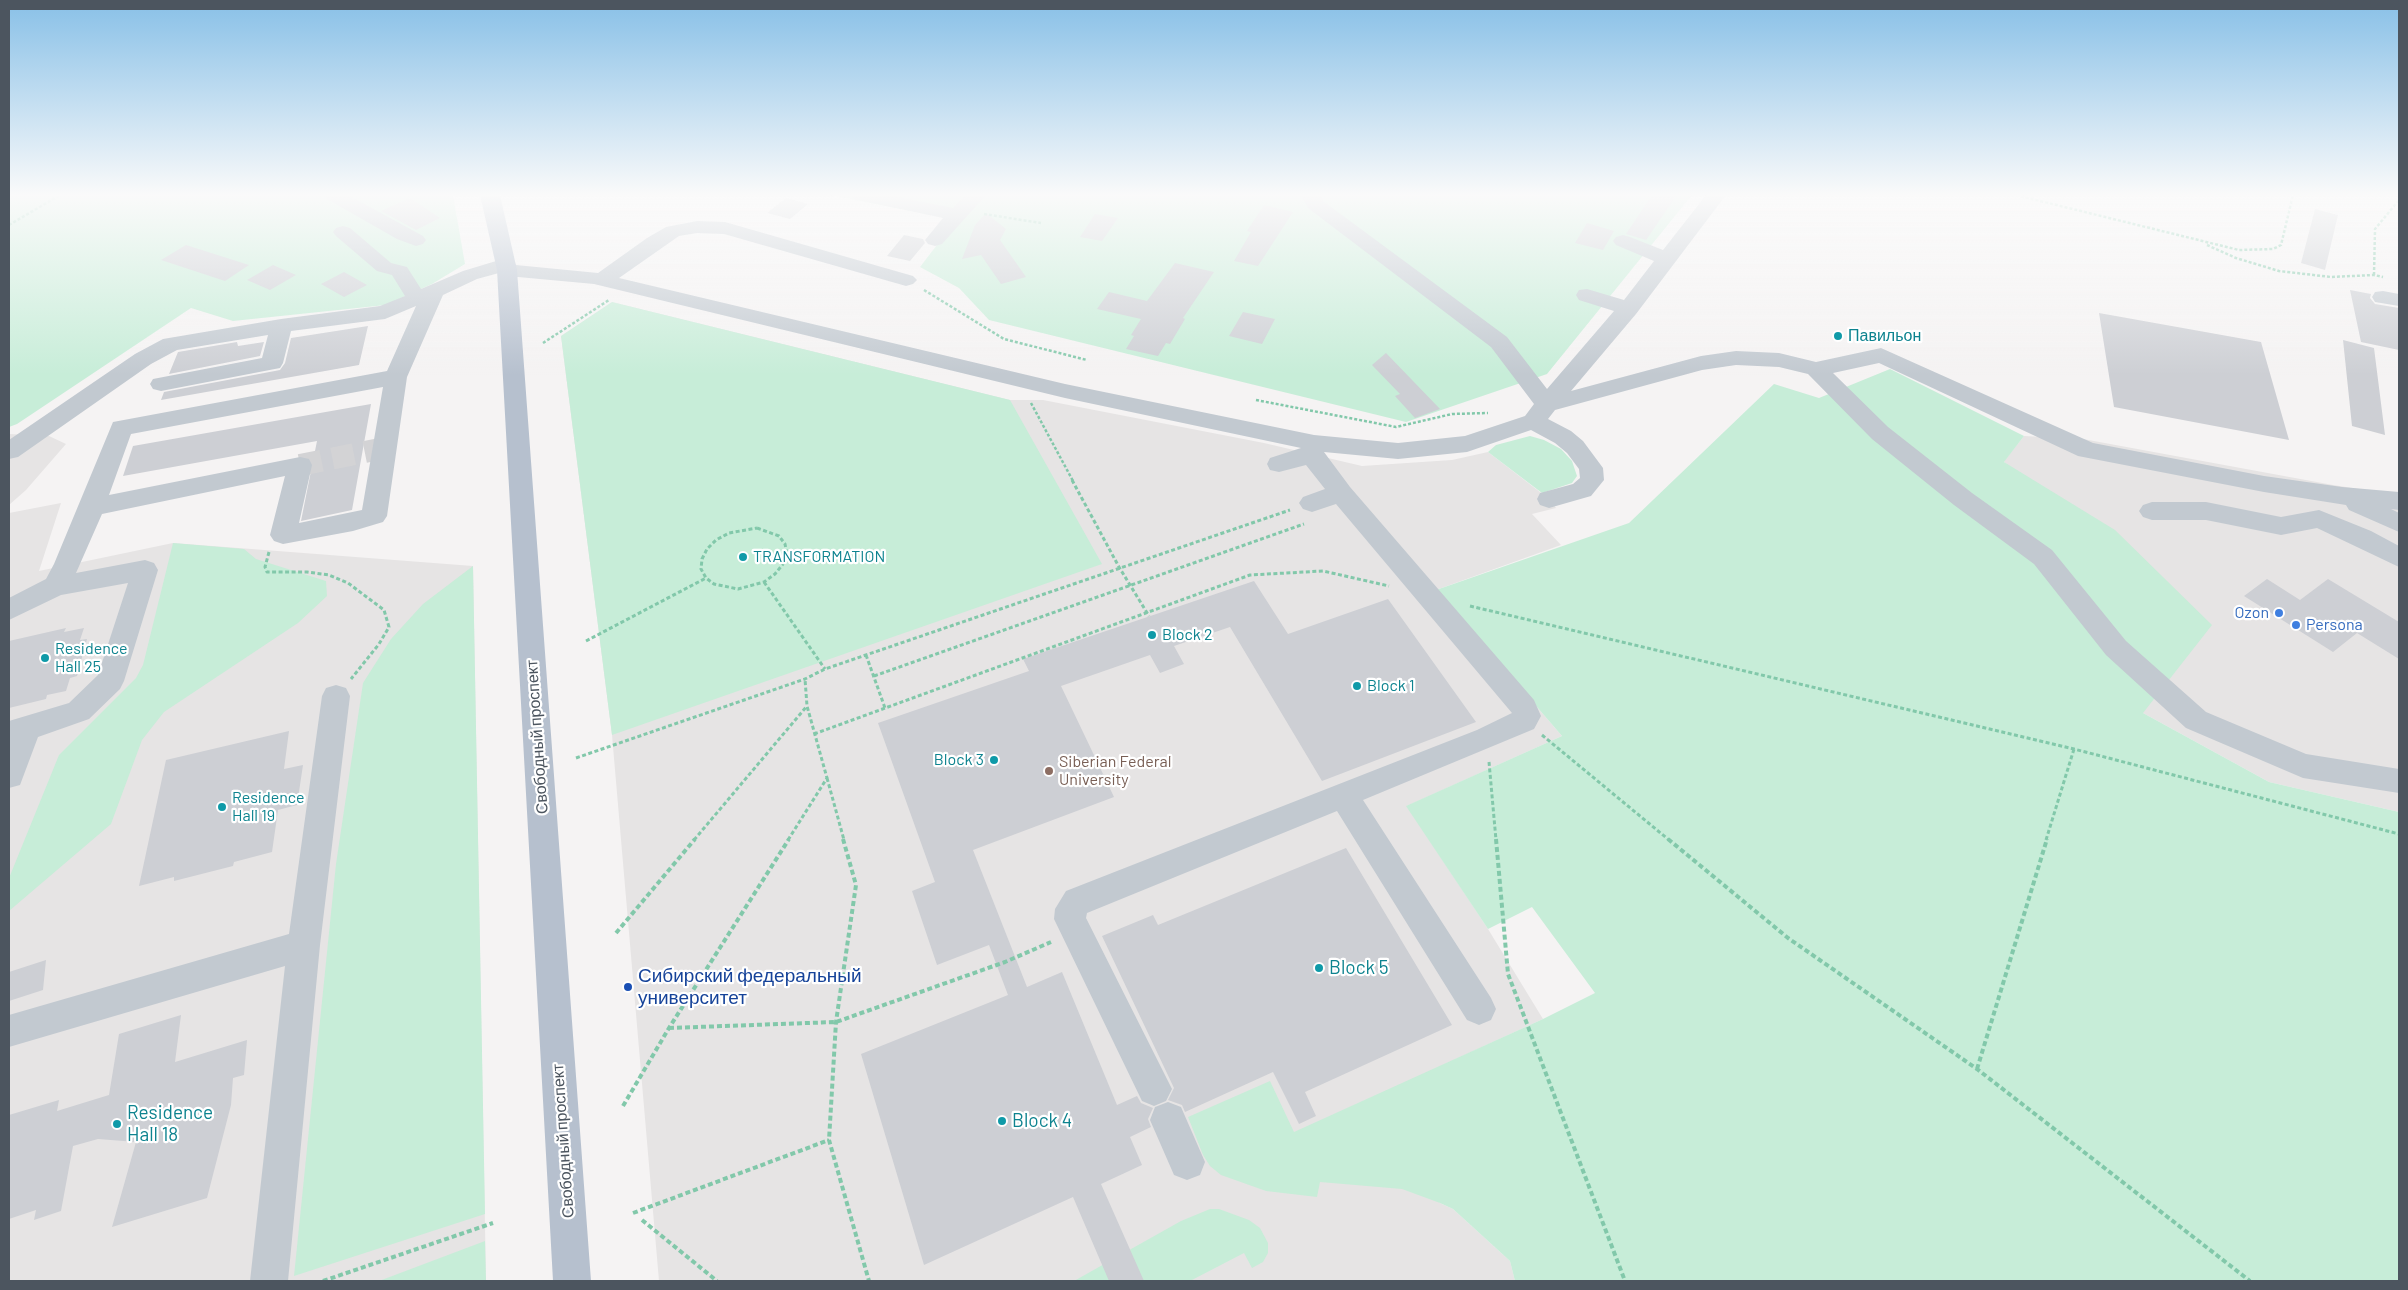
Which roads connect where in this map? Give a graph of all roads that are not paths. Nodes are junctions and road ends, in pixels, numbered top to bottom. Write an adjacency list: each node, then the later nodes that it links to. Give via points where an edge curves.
1 (371, 255): 12 (lane, via 384,267 400,271)
2 (503, 255): 9 (main road, Свободный проспект)
3 (641, 255): 11 (lane)
4 (820, 255): 10 (lane)
5 (1383, 255): 19 (lane, via 1499,342)
6 (1658, 255): 8 (lane)
7 (1667, 255): 8 (lane)
8 (1665, 258): 14 (lane)
9 (506, 267): 11 (lane); 12 (lane, via 470,275); 45 (main road, Свободный проспект)
10 (906, 280)
11 (609, 288): 20 (lane, via 1070,398)
12 (425, 294): 15 (lane, via 385,312); 17 (lane)
13 (1587, 295): 14 (lane)
14 (1628, 309): 19 (lane)
15 (281, 326): 18 (lane, via 272,363); 21 (lane, via 148,350)
16 (1816, 370): 19 (lane, via 1779,360 1736,358 1701,363); 23 (lane, via 1881,355 2087,450); 38 (lane, via 1880,433 2043,558 2116,648 2196,720 2303,766)
17 (396, 377): 27 (lane, via 121,428); 27 (lane, via 374,516 283,535 300,465)
18 (161, 384)
19 (1540, 413): 20 (lane, via 1467,444 1398,451); 24 (lane, via 1570,436 1574,447 1591,468 1592,480 1582,490)
20 (1313, 449): 22 (lane); 25 (lane)
21 (9, 451)
22 (1279, 464)
23 (2342, 496): 26 (lane); 30 (lane)
24 (1549, 499)
25 (1354, 501): 29 (lane); 39 (lane, via 1524,708 1527,716 1524,721 1487,738)
26 (2399, 501)
27 (92, 506): 32 (lane)
28 (2152, 511): 31 (lane, via 2206,511 2281,526 2319,519 2362,537)
29 (1309, 513)
30 (2399, 523)
31 (2399, 558)
32 (55, 586): 33 (lane); 34 (lane); 36 (lane, via 145,570 110,681 79,711)
33 (9, 597)
34 (9, 610)
35 (336, 696): 40 (lane)
36 (17, 731): 37 (lane)
37 (9, 776)
38 (2399, 781)
39 (1343, 794): 41 (lane); 43 (lane, via 1086,896 1071,909 1070,920)
40 (304, 945): 42 (lane); 44 (lane)
41 (1479, 1009)
42 (9, 1031)
43 (1188, 1162)
44 (269, 1281)
45 (572, 1281)

